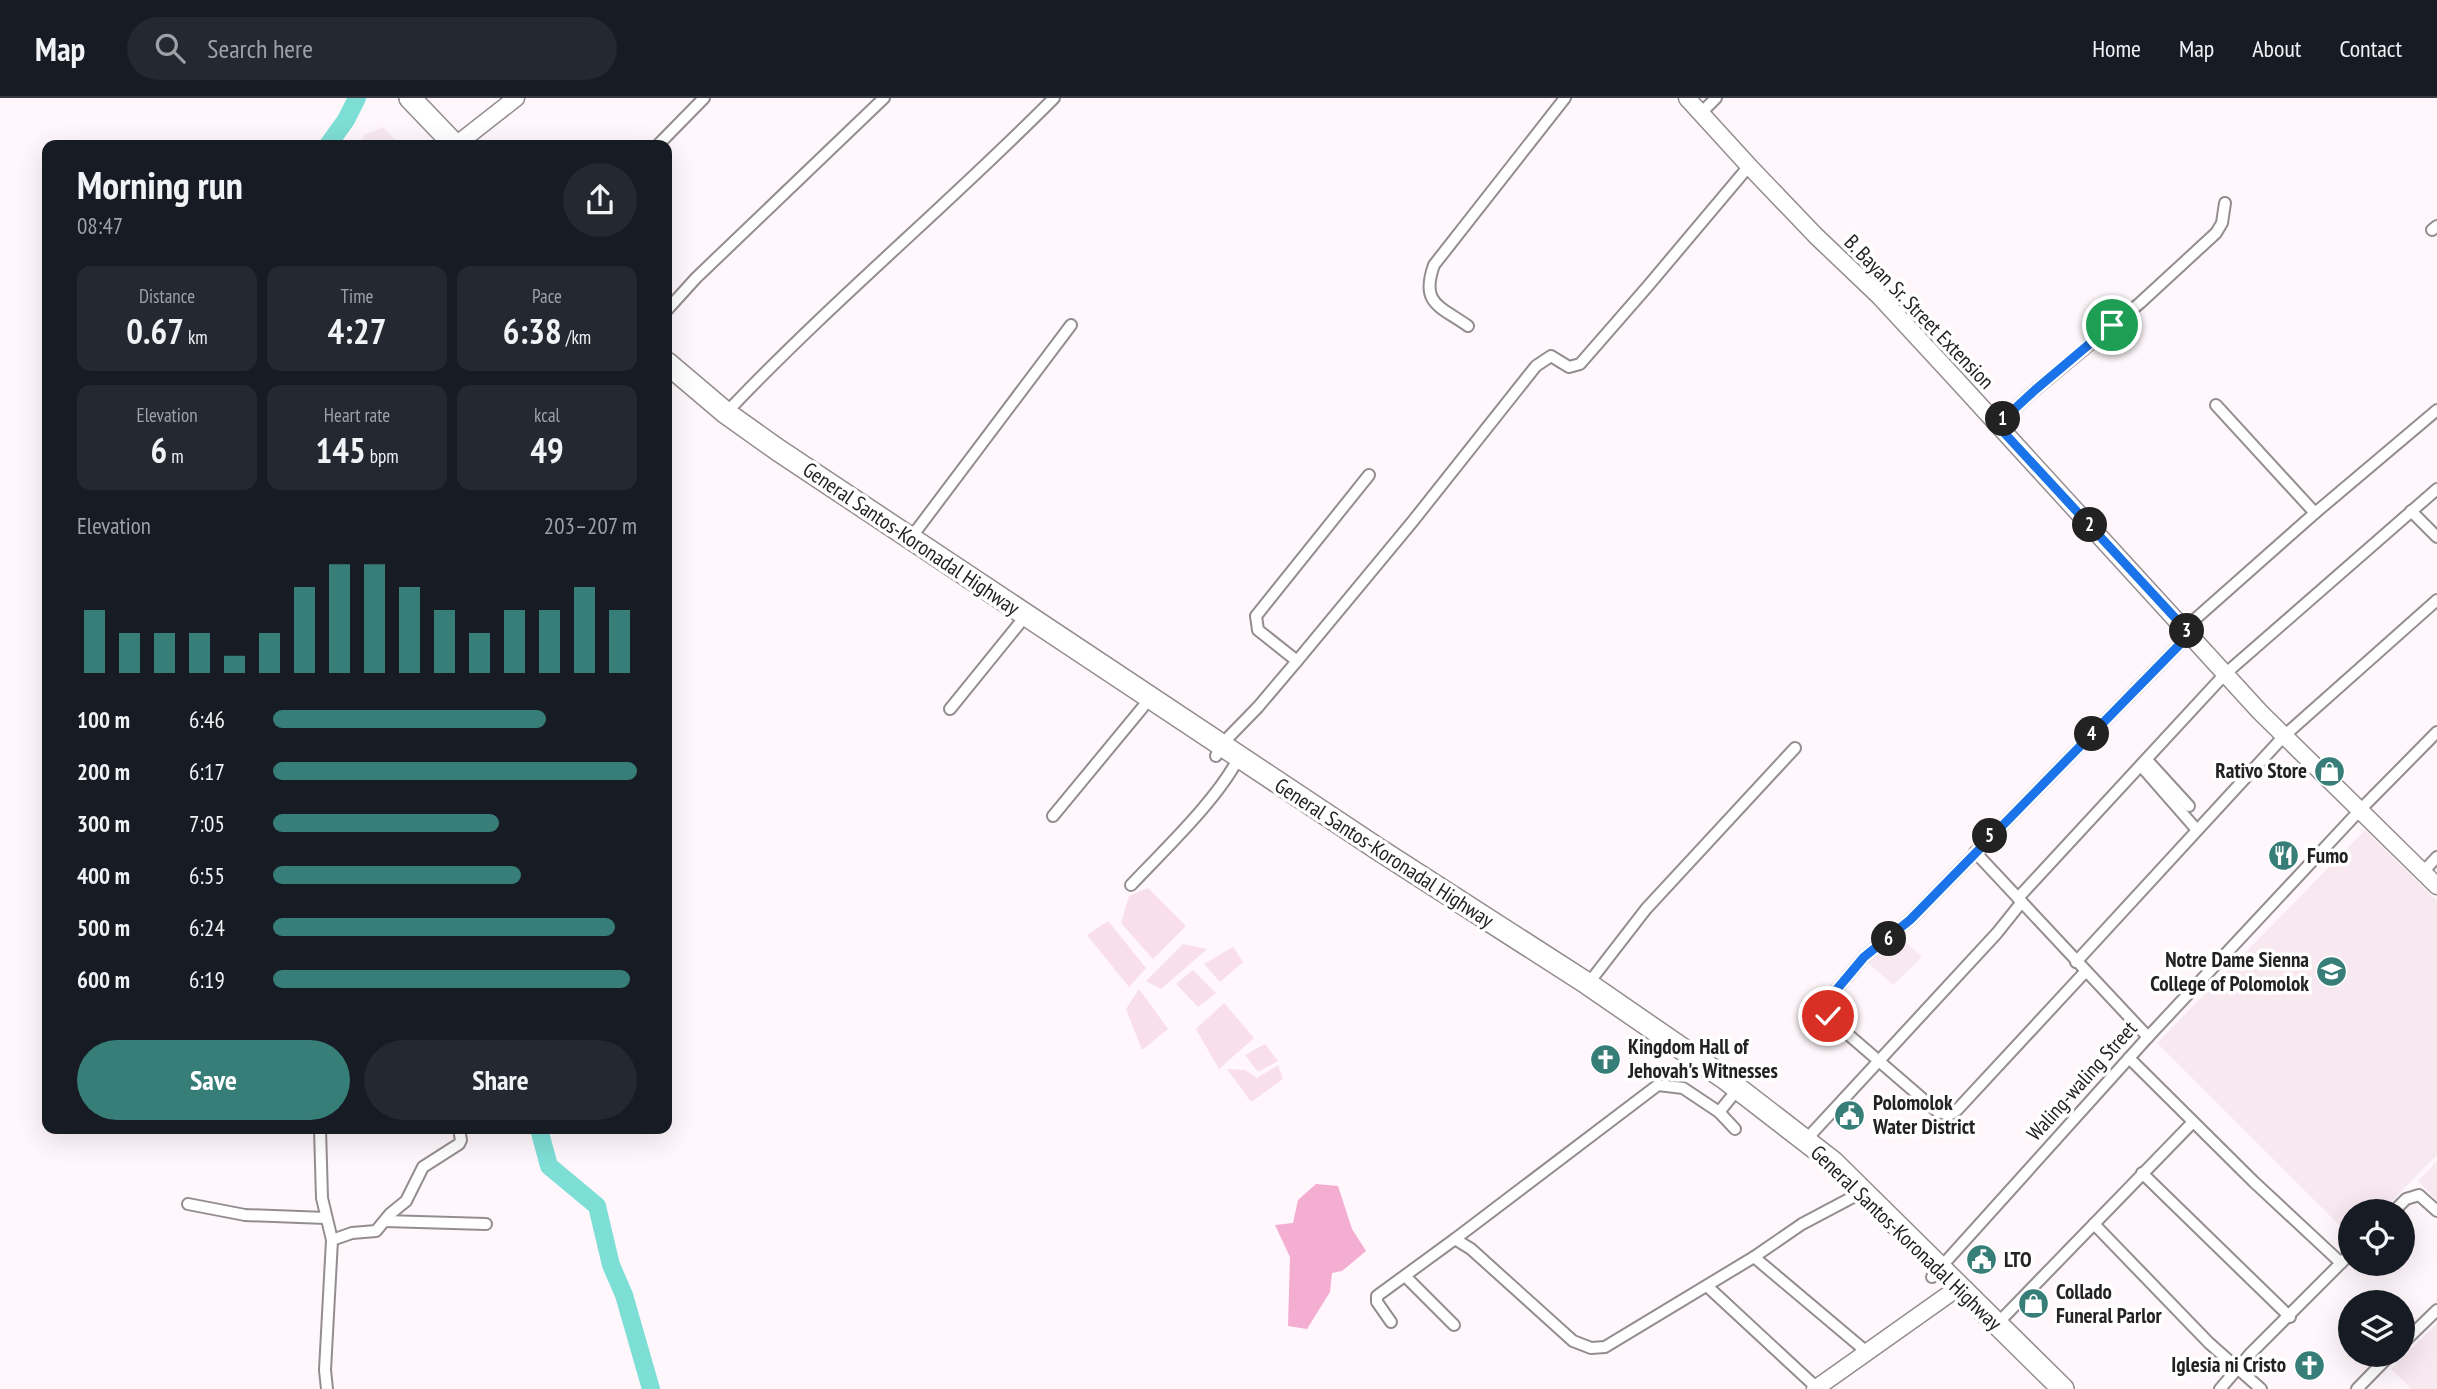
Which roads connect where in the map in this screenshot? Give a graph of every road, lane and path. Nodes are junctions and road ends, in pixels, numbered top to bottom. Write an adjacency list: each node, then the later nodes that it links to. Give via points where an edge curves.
1 (397, 98): 11 (highway)
2 (410, 98): 12 (highway)
3 (516, 98): 13 (street)
4 (704, 98): 14 (street)
5 (884, 98): 17 (street)
6 (1054, 98): 24 (street)
7 (1565, 98): 19 (street, via 1434,265 1429,295)
8 (1687, 98): 10 (street, B. Bayan Sr. Street Extension)
9 (1716, 98): 10 (street)
10 (1702, 113): 15 (street, B. Bayan Sr. Street Extension)
11 (436, 140)
12 (451, 140)
13 (462, 140)
14 (663, 140)
15 (1749, 166): 25 (street, B. Bayan Sr. Street Extension, via 1879,296); 36 (street, via 1580,364 1569,367 1551,356 1536,366)
16 (2225, 202): 25 (street, via 2216,233)
17 (672, 304)
18 (1071, 324): 32 (street)
19 (1468, 326)
20 (672, 367): 24 (highway, General Santos-Koronadal Highway)
21 (672, 385): 26 (highway, General Santos-Koronadal Highway, via 719,423)
22 (2216, 405): 30 (street)
23 (2437, 410): 30 (street)
24 (726, 413): 26 (highway, General Santos-Koronadal Highway)
25 (1997, 425): 35 (street, B. Bayan Sr. Street Extension)
26 (775, 455): 32 (highway, General Santos-Koronadal Highway); 34 (highway, General Santos-Koronadal Highway, via 906,551)
27 (1368, 475): 36 (street, via 1256,616 1258,630)
28 (2437, 489): 29 (street)
29 (2411, 511): 31 (street); 37 (street)
30 (2315, 513): 35 (street)
31 (2437, 537)
32 (911, 539): 43 (highway, General Santos-Koronadal Highway)
33 (2437, 600): 41 (street)
34 (1018, 624): 38 (highway, General Santos-Koronadal Highway); 39 (street)
35 (2187, 632): 37 (street, B. Bayan Sr. Street Extension); 49 (street)
36 (1297, 661): 43 (street, via 1258,707)
37 (2225, 674): 41 (street, B. Bayan Sr. Street Extension); 44 (street)
38 (1143, 707): 43 (highway, General Santos-Koronadal Highway); 47 (street)
39 (950, 709)
40 (2437, 732): 46 (street, Waling-waling Street)
41 (2284, 736): 46 (street, B. Bayan Sr. Street Extension); 48 (street)
42 (1796, 748): 57 (street, via 1646,909)
43 (1228, 756): 52 (street, via 1202,807); 57 (highway, General Santos-Koronadal Highway); 61 (highway, General Santos-Koronadal Highway)
44 (2144, 763): 45 (street); 48 (street); 54 (street)
45 (2189, 806)
46 (2360, 810): 51 (street, B. Bayan Sr. Street Extension); 58 (street, Waling-waling Street)
47 (1053, 816)
48 (2197, 830): 55 (street)
49 (1975, 852): 54 (street); 60 (street, via 1910,920 1864,957 1827,1001 1828,1016)
50 (2437, 857): 51 (street)
51 (2423, 872): 53 (street, B. Bayan Sr. Street Extension)
52 (1131, 885)
53 (2437, 886)
54 (2020, 901): 55 (street); 60 (street, via 1997,933)
55 (2076, 962): 56 (street)
56 (2085, 972): 58 (street); 60 (street, via 1949,1115 1938,1112)
57 (1588, 984): 67 (highway, General Santos-Koronadal Highway, via 1723,1077)
58 (2148, 1037): 59 (street, Waling-waling Street)
59 (2129, 1058): 63 (street); 82 (street, Waling-waling Street)
60 (1879, 1060): 67 (street)
61 (1733, 1096): 62 (street); 67 (highway, General Santos-Koronadal Highway)
62 (1718, 1112): 64 (street); 77 (street, via 1683,1088 1658,1085)
63 (2193, 1122): 68 (street); 80 (street)
64 (1735, 1129)
65 (320, 1134): 73 (street)
66 (460, 1134): 74 (street, via 459,1144 423,1167 406,1201)
67 (1802, 1144): 69 (highway, General Santos-Koronadal Highway); 82 (highway, General Santos-Koronadal Highway, via 1833,1162)
68 (2142, 1173): 76 (street); 87 (street)
69 (1853, 1197): 79 (street); 82 (highway, General Santos-Koronadal Highway)
70 (2406, 1199): 72 (street, via 2419,1195)
71 (188, 1204): 73 (street, via 245,1215)
72 (2437, 1211)
73 (326, 1218): 78 (street)
74 (385, 1221): 75 (street); 78 (street, via 374,1232)
75 (486, 1224)
76 (2094, 1224): 90 (street); 94 (street)
77 (1455, 1239): 83 (street); 84 (street, via 1573,1341 1591,1348 1605,1347)
78 (332, 1240): 96 (street)
79 (1754, 1257): 84 (street); 92 (street)
80 (2338, 1260)
81 (2338, 1266): 87 (street)
82 (1936, 1272): 85 (highway, General Santos-Koronadal Highway)
83 (1405, 1276): 88 (street, via 1376,1298); 89 (street)
84 (1707, 1286): 95 (street)
85 (1955, 1291): 90 (highway, General Santos-Koronadal Highway); 92 (street); 97 (highway, General Santos-Koronadal Highway)
86 (2437, 1310): 91 (street)
87 (2290, 1317): 94 (street)
88 (1391, 1322)
89 (1454, 1325)
90 (1996, 1325): 98 (highway, General Santos-Koronadal Highway)
91 (2415, 1331)
92 (1868, 1353): 95 (street)
93 (2379, 1367): 101 (street)
94 (2238, 1369): 99 (street); 100 (street)
95 (1816, 1388)
96 (327, 1389)
97 (2043, 1389)
98 (2063, 1389)
99 (2220, 1389)
100 (2261, 1389)
101 (2357, 1389)

